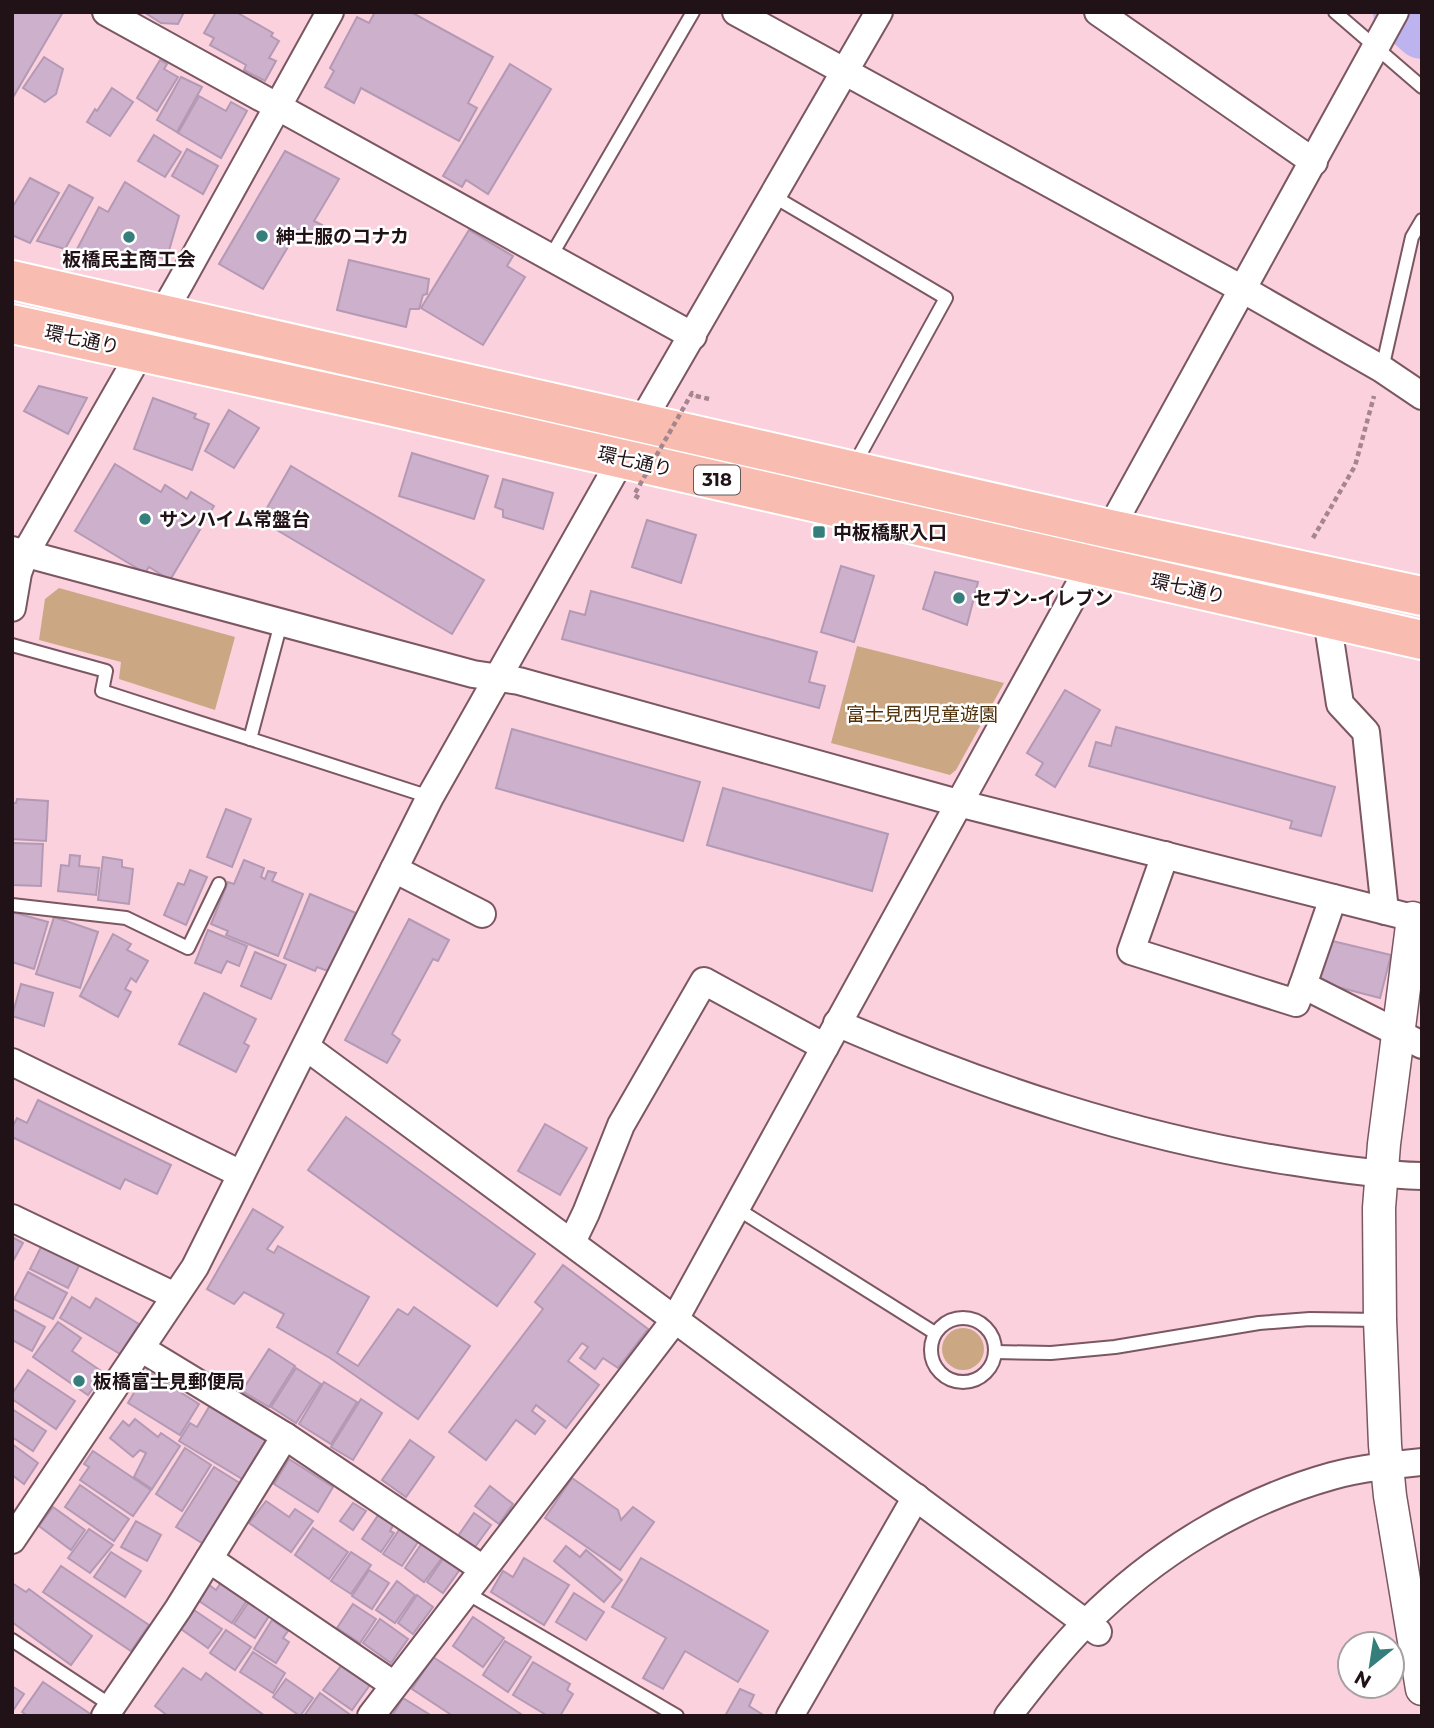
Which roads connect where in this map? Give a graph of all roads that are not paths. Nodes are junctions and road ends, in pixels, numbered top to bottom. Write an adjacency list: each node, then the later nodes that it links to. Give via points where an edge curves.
1 (106, 12): 12 (street)
2 (330, 12): 12 (street)
3 (693, 12): 16 (lane)
4 (736, 12): 10 (street)
5 (878, 12): 10 (street)
6 (1335, 12): 9 (lane)
7 (1395, 12): 9 (street)
8 (1113, 17): 13 (street)
9 (1378, 44): 11 (lane); 13 (street)
10 (844, 72): 14 (street); 18 (street)
11 (1422, 87)
12 (278, 107): 16 (street); 19 (street)
13 (1314, 162): 18 (street)
14 (773, 196): 21 (street); 27 (lane, via 946,298)
15 (1422, 220): 23 (lane, via 1412,237)
16 (551, 256): 21 (street)
17 (12, 280): 19 (main road, 環七通り / 318)
18 (1244, 290): 23 (street); 28 (street)
19 (161, 315): 22 (street); 25 (main road, 環七通り / 318)
20 (12, 324): 22 (main road, 環七通り / 318)
21 (693, 336): 25 (street)
22 (139, 352): 26 (main road, 環七通り / 318); 29 (street)
23 (1382, 369): 24 (street)
24 (1422, 396)
25 (641, 423): 27 (main road, 環七通り / 318)
26 (622, 458): 30 (main road, 環七通り / 318); 37 (street)
27 (851, 470): 28 (main road, 環七通り / 318)
28 (1110, 529): 30 (street); 31 (main road, 環七通り / 318)
29 (19, 552): 32 (street); 34 (street)
30 (1091, 566): 33 (main road, 環七通り / 318); 40 (street)
31 (1422, 596)
32 (12, 608)
33 (1327, 619): 35 (main road, 環七通り / 318); 47 (street, via 1340,704 1366,732)
34 (281, 623): 37 (street); 38 (lane)
35 (1422, 640)
36 (12, 645): 38 (lane, via 106,671 102,691)
37 (497, 677): 39 (street); 40 (street)
38 (250, 739): 39 (lane)
39 (430, 797): 42 (street)
40 (958, 803): 41 (street); 49 (street)
41 (1165, 855): 44 (street); 48 (street, via 1131,951 1296,1003)
42 (394, 869): 46 (street); 51 (street)
43 (219, 884): 45 (lane, via 188,948 126,918)
44 (1333, 898): 47 (street); 48 (street)
45 (12, 905)
46 (482, 914)
47 (1407, 915): 50 (street)
48 (1303, 985): 50 (street)
49 (837, 1023): 52 (street); 55 (street, via 1016,1094 1130,1129 1252,1156)
50 (1410, 1040): 55 (street)
51 (306, 1047): 54 (street); 59 (street)
52 (825, 1047): 57 (street); 59 (street, via 704,981 621,1125)
53 (12, 1062): 54 (street)
54 (242, 1174): 60 (street, via 195,1267)
55 (1382, 1175): 56 (street); 61 (street)
56 (1422, 1176)
57 (736, 1208): 62 (street); 63 (lane)
58 (12, 1218): 60 (street)
59 (572, 1242): 62 (street)
60 (175, 1296): 64 (street)
61 (1380, 1320): 65 (lane, via 1310,1318 1115,1347); 68 (street)
62 (674, 1321): 70 (street); 73 (street)
63 (935, 1333): 65 (lane, via 951,1320 972,1319 990,1331); 65 (lane, via 931,1343 934,1363 949,1378 979,1378 988,1371)
64 (142, 1349): 66 (street); 71 (street)
65 (995, 1352)
66 (285, 1436): 72 (street); 73 (street)
67 (1422, 1462): 68 (street)
68 (1388, 1472): 69 (street); 75 (street, via 1269,1513 1174,1569); 78 (street)
69 (1422, 1475)
70 (916, 1497): 75 (street); 82 (street)
71 (12, 1541)
72 (209, 1559): 77 (street); 79 (street)
73 (483, 1569): 74 (street)
74 (465, 1592): 77 (street); 81 (lane)
75 (1092, 1627): 83 (street); 84 (street)
76 (12, 1640): 79 (lane)
77 (394, 1685): 80 (street)
78 (1422, 1689)
79 (109, 1711)
80 (371, 1716)
81 (677, 1716)
82 (790, 1716)
83 (1008, 1716)
84 (1028, 1716)

